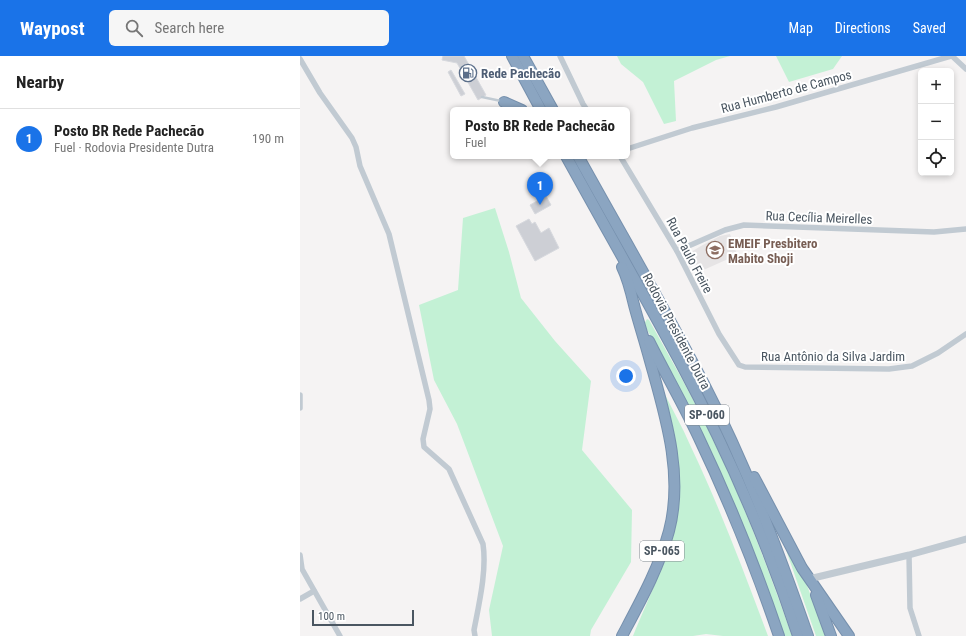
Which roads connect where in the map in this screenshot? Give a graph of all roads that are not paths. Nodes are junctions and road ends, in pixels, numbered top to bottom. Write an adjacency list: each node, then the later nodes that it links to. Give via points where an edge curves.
1 (512, 56): 10 (highway)
2 (523, 56): 11 (highway)
3 (560, 56): 12 (street)
4 (951, 56): 6 (street); 13 (street, Rua Humberto de Campos, via 776,107 692,128)
5 (300, 59): 34 (street, via 352,138 360,166 389,234 429,400 430,409 423,444 450,469 483,544 482,588)
6 (966, 69)
7 (482, 97): 8 (lane)
8 (504, 102): 9 (highway)
9 (515, 107)
10 (539, 107)
11 (550, 107)
12 (585, 107)
13 (630, 148)
14 (568, 159): 17 (highway, Rodovia Presidente Dutra / SP-060)
15 (580, 159): 23 (highway, Rodovia Presidente Dutra / SP-060)
16 (622, 159): 19 (street, Rua Paulo Freire)
17 (593, 206): 20 (highway, via 625,274); 38 (highway, Rodovia Presidente Dutra / SP-060, via 714,428 748,502)
18 (966, 229): 19 (street, Rua Cecília Meirelles, via 934,232 744,226 726,230)
19 (677, 251): 22 (street, Rua Paulo Freire, via 719,334)
20 (639, 324): 30 (highway, SP-065, via 672,447 674,471 669,531); 37 (highway, via 717,477)
21 (966, 334): 22 (street, Rua Antônio da Silva Jardim, via 938,353 912,366 889,369)
22 (739, 365)
23 (704, 384): 29 (highway, SP-060); 39 (highway, Rodovia Presidente Dutra / SP-060, via 764,516)
24 (300, 395): 25 (street)
25 (300, 408)
26 (966, 539): 28 (street)
27 (300, 555): 31 (street, via 302,569)
28 (909, 555): 29 (street); 42 (street, via 910,608)
29 (809, 579): 40 (highway); 41 (highway, SP-060)
30 (648, 586): 35 (highway, SP-065); 36 (highway, SP-065)
31 (314, 591): 32 (street); 33 (street)
32 (300, 598)
33 (340, 636)
34 (475, 636)
35 (622, 636)
36 (629, 636)
37 (779, 636)
38 (798, 636)
39 (808, 636)
40 (831, 636)
41 (849, 636)
42 (919, 636)

